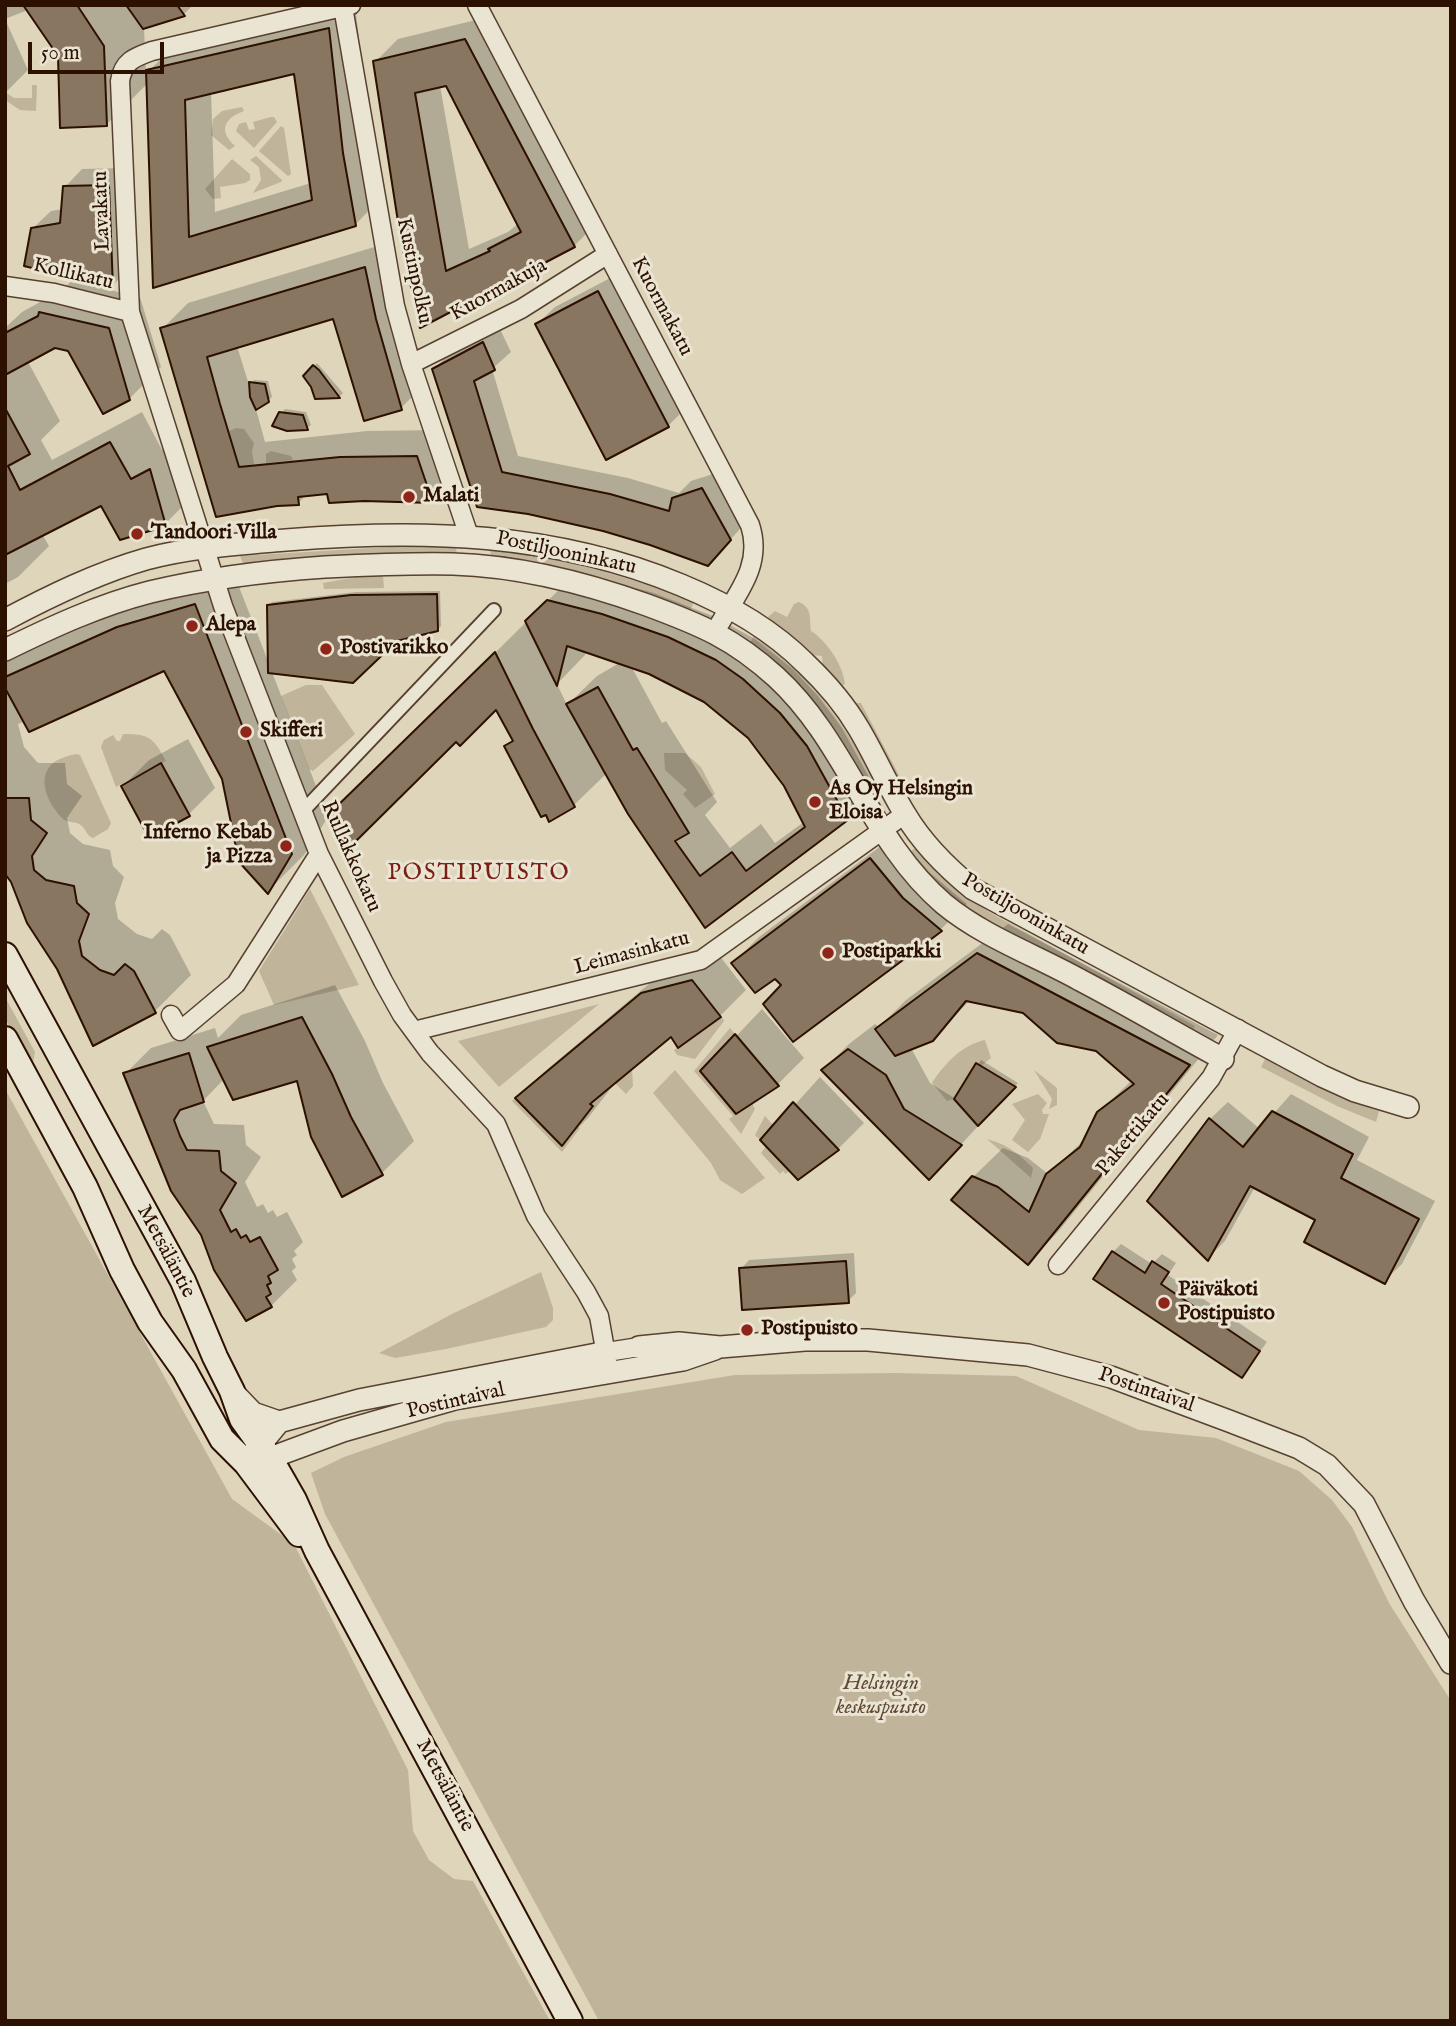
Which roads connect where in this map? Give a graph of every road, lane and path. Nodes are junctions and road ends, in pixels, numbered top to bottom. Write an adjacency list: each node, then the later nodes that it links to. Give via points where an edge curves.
1 (477, 5): 3 (street, Kuormakatu)
2 (347, 6): 5 (street, Lavakatu, via 152,51 125,65 120,80); 6 (street, Kustinpolku, via 390,280)
3 (608, 254): 6 (street, Kuormakuja, via 521,309); 10 (street, Kuormakatu, via 750,525 754,562)
4 (5, 286): 5 (street, Kollikatu)
5 (130, 312): 8 (street, Lavakatu)
6 (411, 364): 7 (street, Kustinpolku)
7 (469, 536): 8 (street, Postiljooninkatu, via 332,537); 10 (street, Postiljooninkatu, via 521,541 643,569)
8 (204, 549): 9 (street, Lavakatu); 12 (street, Postiljooninkatu, via 144,560 70,588)
9 (213, 578): 13 (street, Postiljooninkatu, via 348,566 473,566 617,594); 14 (street, Postiljooninkatu, via 94,611); 15 (street, Rullakkokatu)
10 (729, 606): 13 (street, Kuormakatu); 16 (street, Postiljooninkatu, via 776,637 833,693 857,726)
11 (494, 610): 15 (street)
12 (5, 620)
13 (715, 632): 17 (street, Postiljooninkatu, via 758,662 808,709)
14 (5, 650)
15 (303, 811): 18 (street, Rullakkokatu)
16 (905, 814): 17 (street, Leimasinkatu); 21 (street, Postiljooninkatu, via 949,870 973,889)
17 (881, 830): 22 (street, Leimasinkatu, via 701,960); 24 (street, Postiljooninkatu, via 924,886 972,925)
18 (319, 854): 20 (street, via 236,984); 22 (street, Rullakkokatu, via 383,982)
19 (5, 956): 30 (main road, Metsäläntie, via 183,1281)
20 (176, 1023)
21 (1238, 1030): 24 (street, Pakettikatu); 25 (street, Postiljooninkatu, via 1354,1091)
22 (414, 1031): 29 (street, Rullakkokatu, via 496,1124 536,1216 599,1316)
23 (5, 1039): 32 (main road, Metsäläntie, via 85,1187 150,1322 184,1370 222,1438)
24 (1223, 1059): 26 (street, Pakettikatu)
25 (1408, 1107)
26 (1058, 1265)
27 (639, 1347): 28 (street, Postintaival, via 680,1343); 29 (street, Postintaival)
28 (720, 1347): 29 (street, Postintaival, via 683,1360); 33 (street, Postintaival, via 868,1340 1028,1354 1111,1377 1299,1448 1327,1465 1364,1504)
29 (607, 1362): 31 (street, Postintaival, via 359,1400); 32 (street, Postintaival)
30 (232, 1391): 31 (street, via 253,1413); 32 (main road, Metsäläntie)
31 (279, 1422): 32 (street)
32 (258, 1455): 34 (main road, Metsäläntie, via 300,1536 317,1551)
33 (1451, 1663)
34 (570, 2021)

